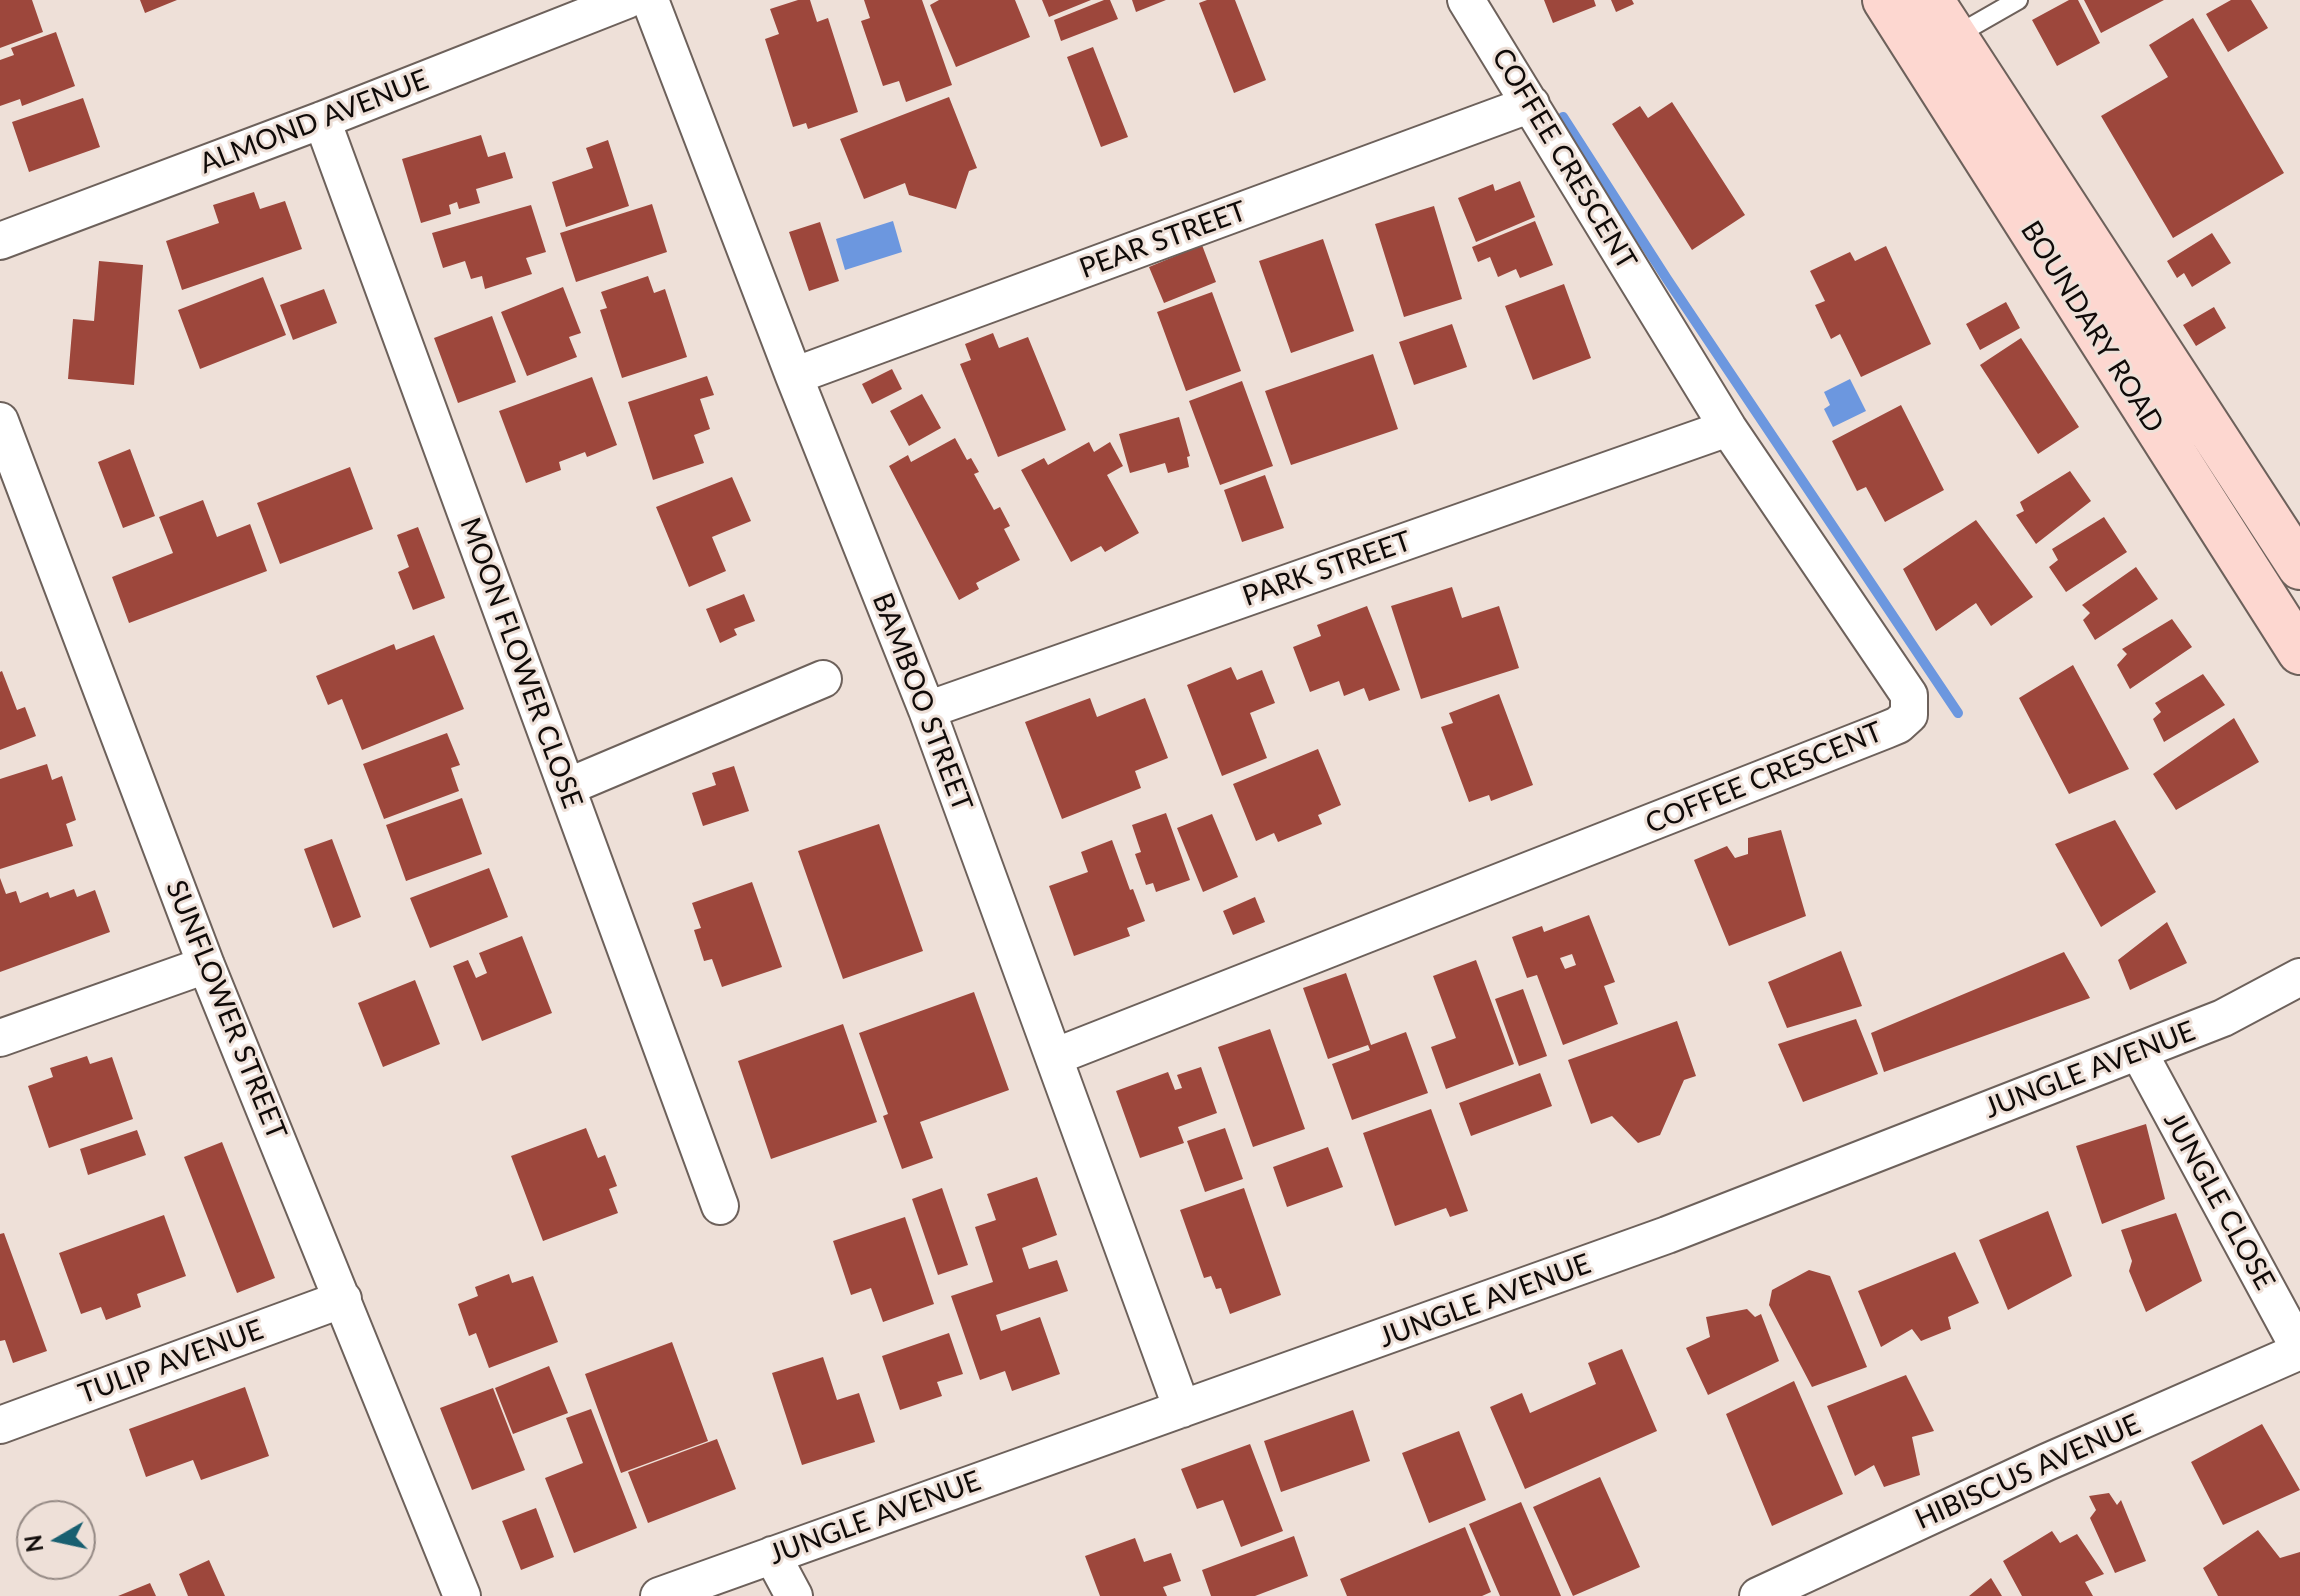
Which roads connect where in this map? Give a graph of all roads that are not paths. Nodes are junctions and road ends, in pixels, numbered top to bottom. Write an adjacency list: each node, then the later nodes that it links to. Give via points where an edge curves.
1 (627, 0): 9 (street, ALMOND AVENUE)
2 (650, 0): 11 (street, BAMBOO STREET)
3 (1466, 0): 8 (street, COFFEE CRESCENT)
4 (1885, 0): 15 (main road, BOUNDARY ROAD)
5 (1931, 0): 7 (main road, BOUNDARY ROAD)
6 (2018, 0): 7 (lane)
7 (1955, 36): 14 (main road, BOUNDARY ROAD)
8 (1531, 104): 11 (street, PEAR STREET); 13 (street, COFFEE CRESCENT)
9 (322, 120): 10 (street, ALMOND AVENUE); 18 (street, MOON FLOWER CLOSE)
10 (0, 241)
11 (794, 376): 17 (street, BAMBOO STREET)
12 (0, 421): 19 (street, SUNFLOWER STREET)
13 (1728, 428): 17 (street, PARK STREET); 23 (street, COFFEE CRESCENT, via 1909,695 1909,715 1872,736)
14 (2300, 567)
15 (2300, 652)
16 (823, 679): 18 (street)
17 (927, 710): 23 (street, BAMBOO STREET)
18 (567, 787): 24 (street, MOON FLOWER CLOSE)
19 (206, 965): 21 (street); 25 (street, SUNFLOWER STREET)
20 (2300, 977): 22 (street, JUNGLE AVENUE, via 2223,1018)
21 (0, 1038)
22 (2138, 1051): 26 (street, JUNGLE CLOSE); 27 (street, JUNGLE AVENUE, via 1667,1235)
23 (1054, 1057): 27 (street, BAMBOO STREET)
24 (720, 1206)
25 (343, 1299): 28 (street, TULIP AVENUE); 30 (street, SUNFLOWER STREET)
26 (2300, 1351): 33 (street, HIBISCUS AVENUE)
27 (1182, 1409): 29 (street, JUNGLE AVENUE)
28 (0, 1425)
29 (772, 1555): 31 (street, JUNGLE AVENUE); 32 (street)
30 (462, 1596)
31 (659, 1596)
32 (794, 1596)
33 (1758, 1596)

